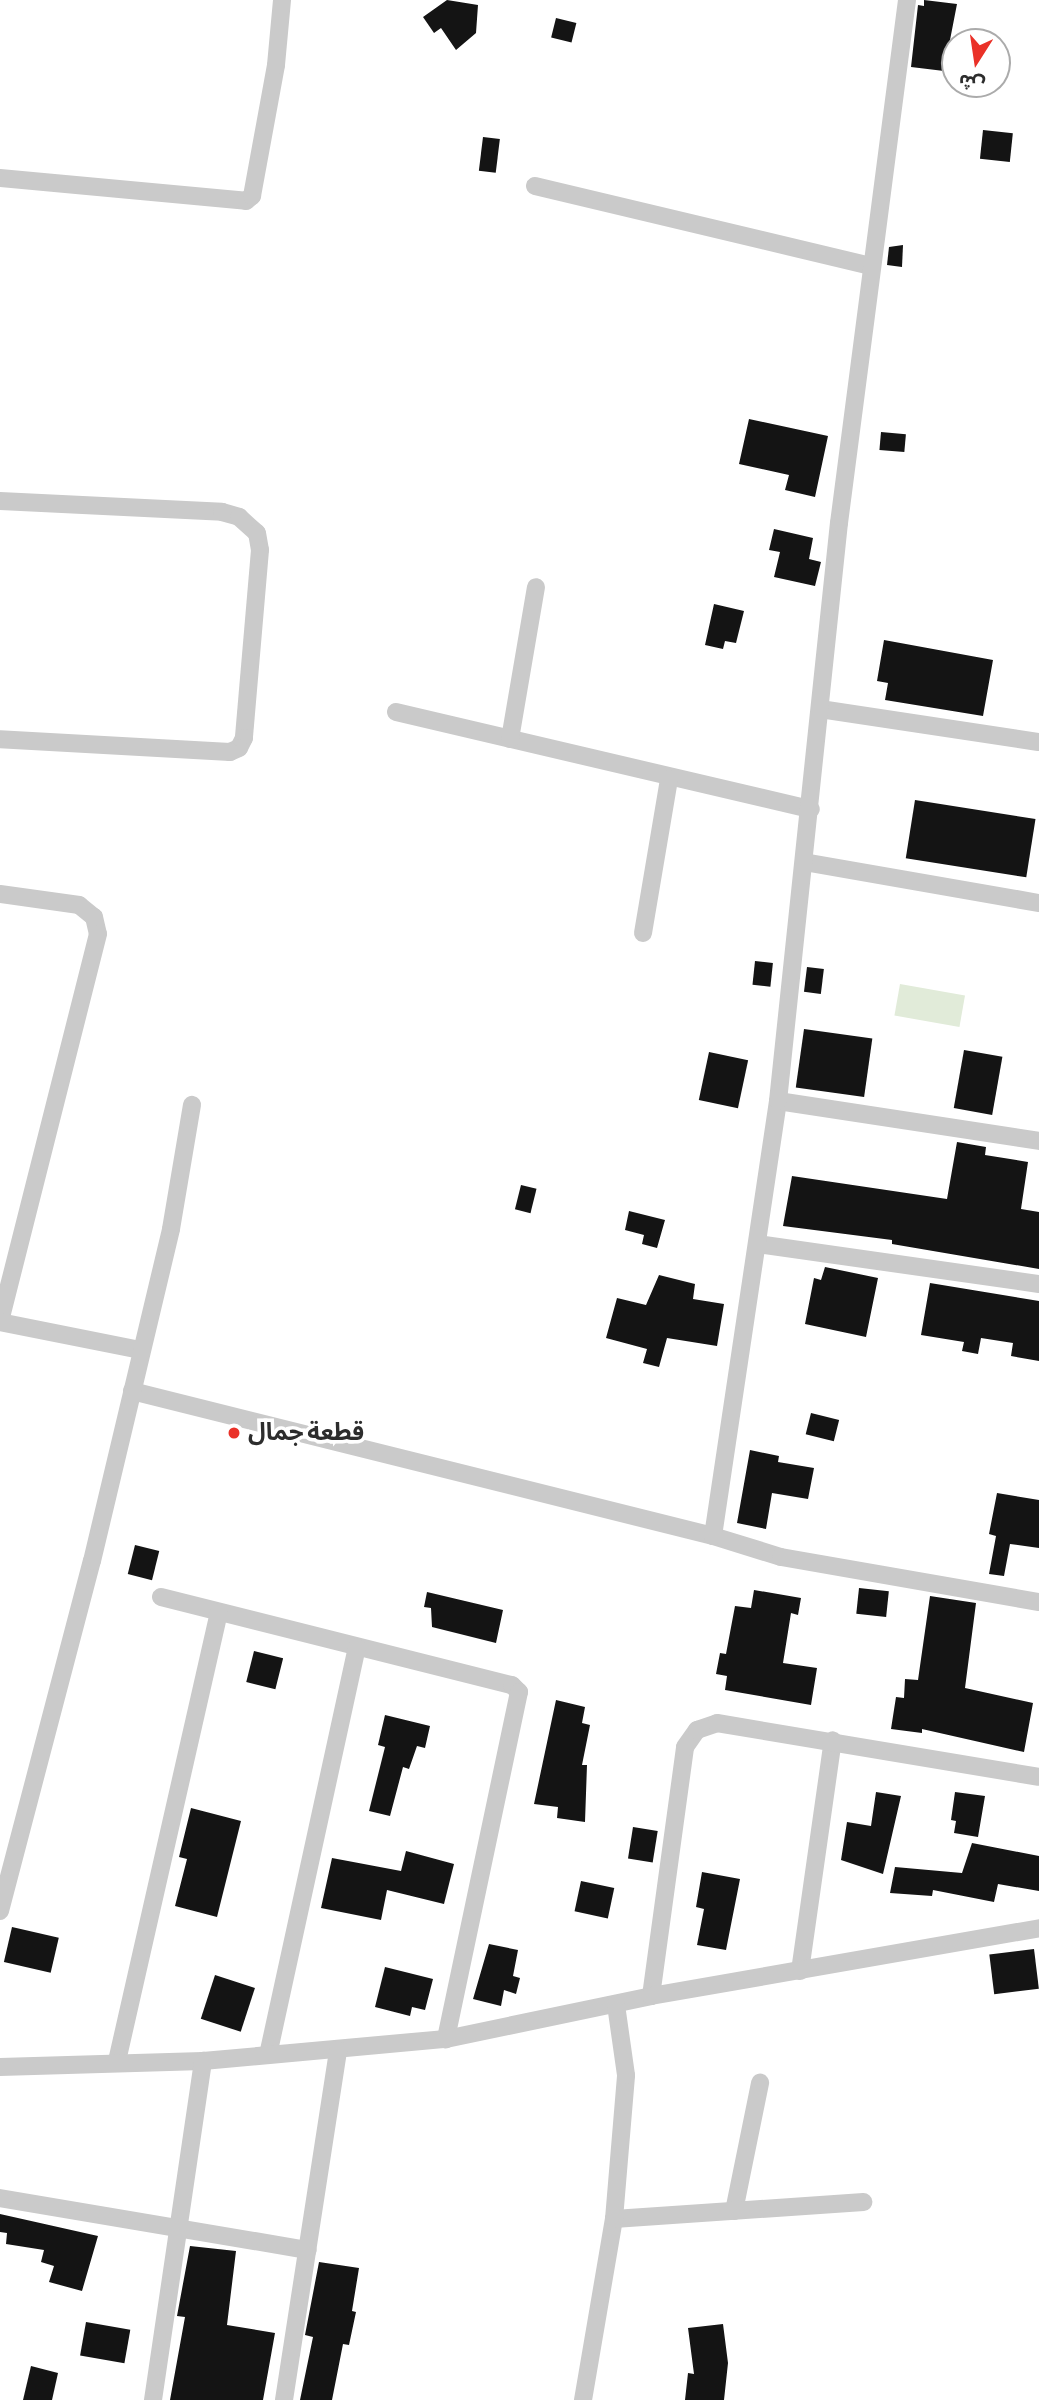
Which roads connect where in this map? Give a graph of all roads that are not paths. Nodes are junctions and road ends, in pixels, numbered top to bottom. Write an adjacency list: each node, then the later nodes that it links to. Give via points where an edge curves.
1 (282, 0): 3 (street, via 276,65 252,196 246,201)
2 (907, 0): 5 (street)
3 (0, 178)
4 (535, 186): 5 (street)
5 (870, 266): 8 (street)
6 (0, 501): 10 (street, via 222,512 239,517 257,533 260,550 244,738 239,748 230,752)
7 (536, 587): 11 (street)
8 (820, 709): 12 (street); 14 (street)
9 (396, 712): 11 (street)
10 (0, 739)
11 (510, 739): 13 (street)
12 (1039, 742)
13 (669, 779): 14 (street); 18 (street)
14 (811, 809): 15 (street)
15 (804, 862): 17 (street); 19 (street)
16 (0, 894): 24 (street, via 79,905 94,917 98,934)
17 (1039, 903)
18 (643, 933)
19 (778, 1101): 21 (street); 22 (street)
20 (192, 1105): 25 (street, via 171,1228)
21 (1039, 1141)
22 (758, 1244): 23 (street); 27 (street)
23 (1039, 1284)
24 (0, 1321): 25 (street)
25 (140, 1350): 26 (street)
26 (132, 1391): 27 (street); 34 (street)
27 (713, 1536): 29 (street, via 781,1557)
28 (161, 1597): 30 (street)
29 (1039, 1602)
30 (219, 1612): 31 (street); 42 (street)
31 (357, 1648): 39 (street, via 512,1685 521,1699); 41 (street)
32 (833, 1740): 33 (street); 36 (street); 37 (street, via 718,1723 696,1730 685,1747)
33 (1039, 1776)
34 (0, 1911)
35 (1039, 1928): 36 (street)
36 (800, 1971): 37 (street)
37 (651, 1996): 38 (street)
38 (616, 2005): 39 (street); 49 (street, via 626,2075)
39 (446, 2039): 40 (street)
40 (338, 2050): 41 (street); 51 (street)
41 (268, 2055): 43 (street)
42 (117, 2061): 43 (street); 44 (street)
43 (203, 2061): 50 (street)
44 (0, 2067)
45 (760, 2083): 48 (street)
46 (0, 2198): 50 (street)
47 (863, 2202): 48 (street)
48 (734, 2211): 49 (street)
49 (614, 2219): 54 (street)
50 (180, 2226): 51 (street); 52 (street)
51 (308, 2250): 53 (street)
52 (152, 2400)
53 (284, 2400)
54 (583, 2400)

